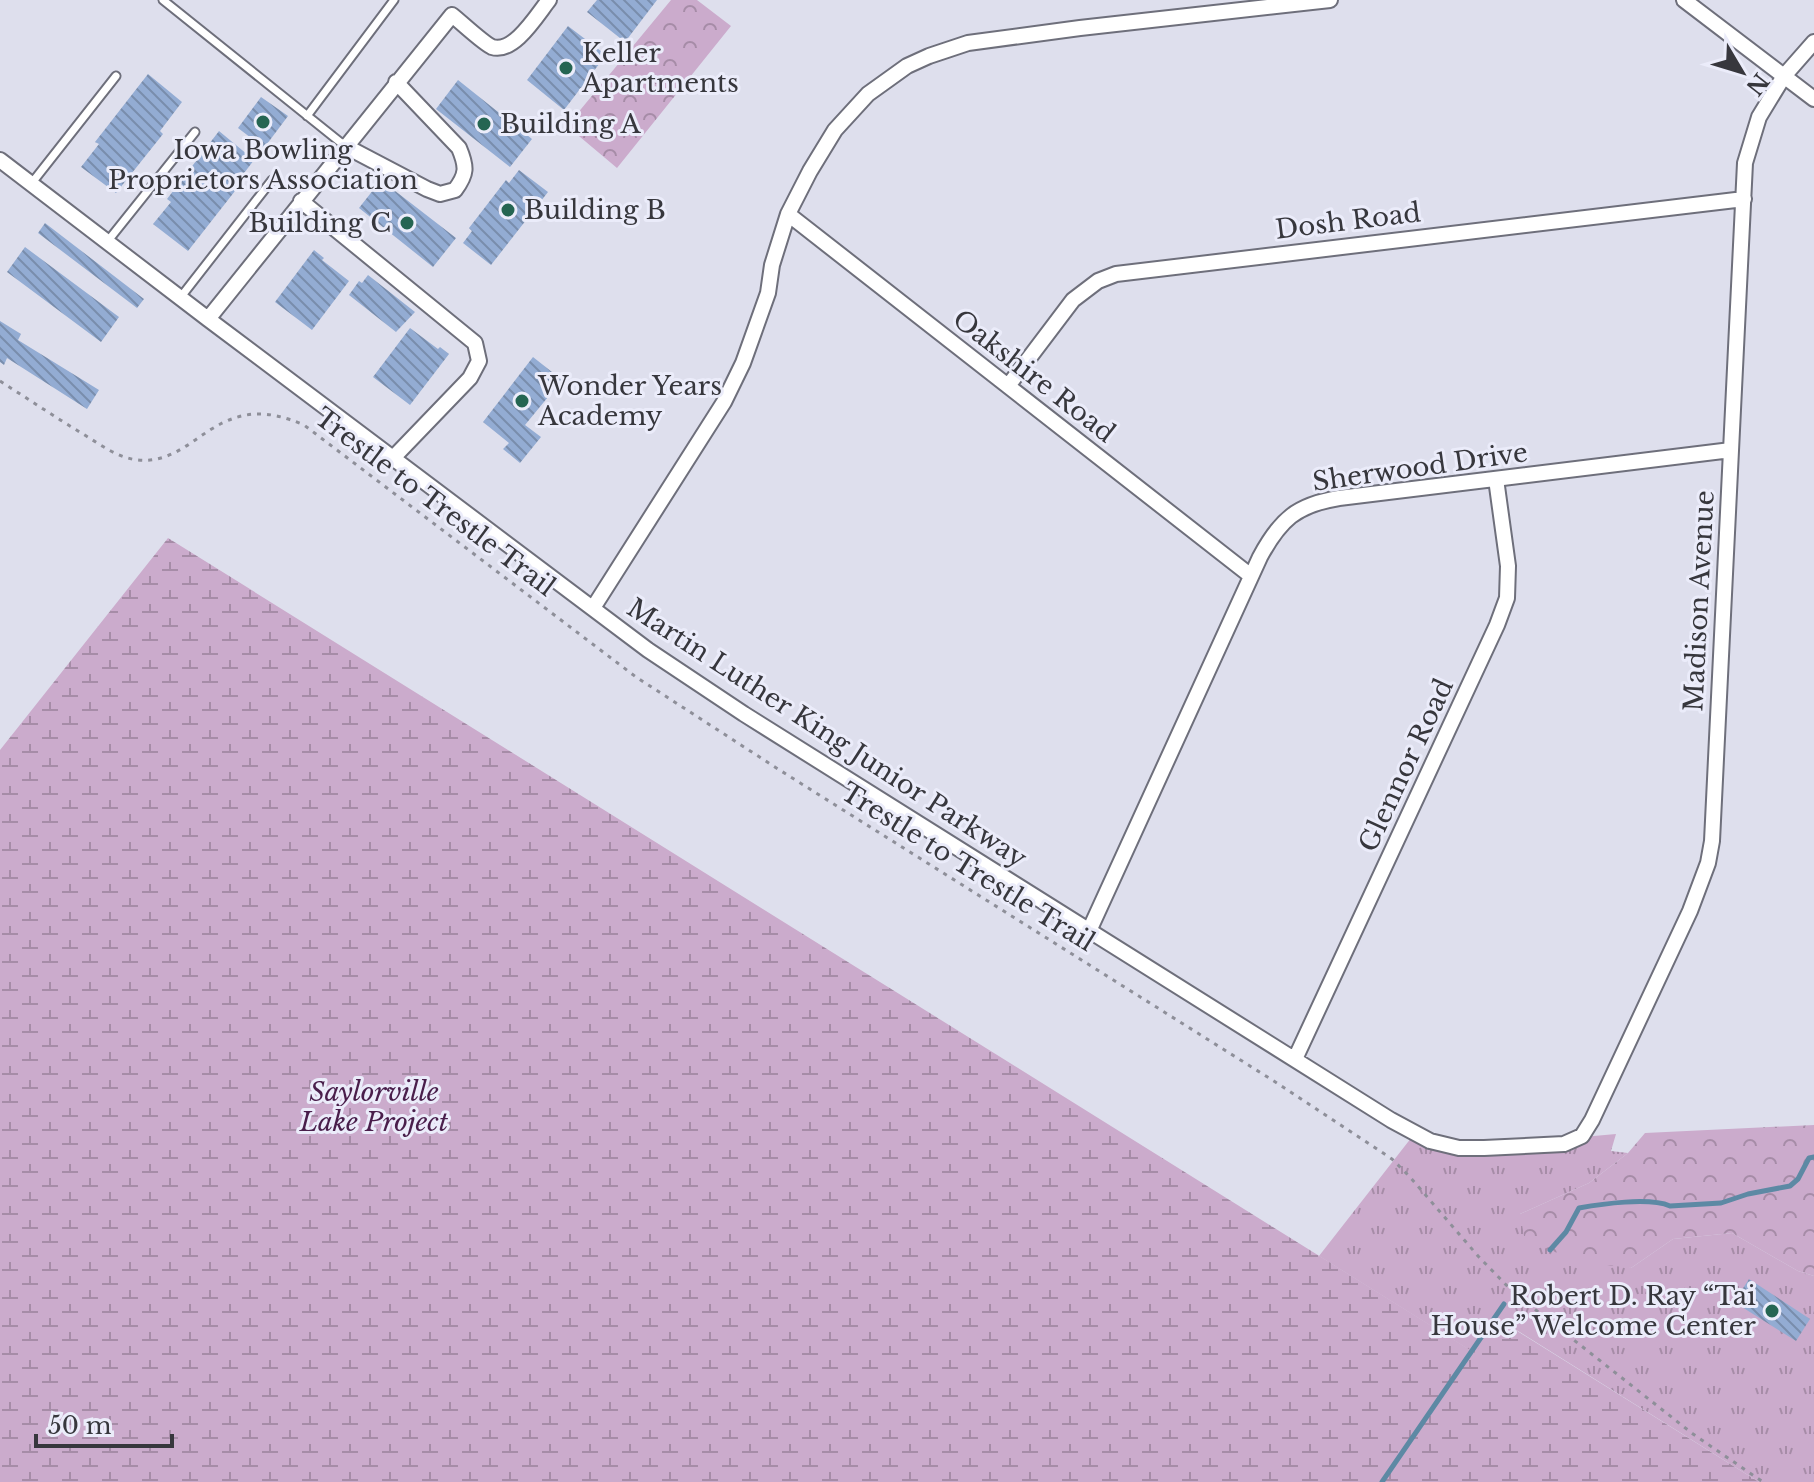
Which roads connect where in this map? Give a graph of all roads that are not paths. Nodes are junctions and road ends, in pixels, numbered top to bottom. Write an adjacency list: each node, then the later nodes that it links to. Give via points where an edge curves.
1 (163, 0): 11 (lane)
2 (394, 0): 11 (lane)
3 (549, 0): 9 (street, via 504,48 491,46 452,15)
4 (1330, 0): 19 (street, via 982,41 929,56 868,94 835,130)
5 (1684, 0): 8 (street)
6 (1814, 42): 8 (street, Madison Avenue)
7 (116, 76): 16 (lane)
8 (1784, 76): 10 (street); 17 (street, Madison Avenue, via 1759,117 1745,163)
9 (396, 82): 13 (street); 13 (street, via 459,148 464,177 455,190 440,194 427,189)
10 (1814, 99)
11 (307, 116): 13 (lane)
12 (195, 132): 20 (lane)
13 (345, 146): 18 (street)
14 (0, 160): 16 (street, Martin Luther King Junior Parkway)
15 (272, 180): 21 (lane)
16 (31, 184): 20 (street, Martin Luther King Junior Parkway)
17 (1744, 199): 23 (street, Dosh Road, via 1116,274 1073,300); 24 (street, Madison Avenue)
18 (301, 201): 22 (street); 25 (street, via 475,343 479,361 470,378)
19 (788, 214): 23 (street, Oakshire Road); 28 (street, via 768,293 724,402)
20 (107, 242): 21 (street, Martin Luther King Junior Parkway)
21 (180, 298): 22 (street, Martin Luther King Junior Parkway)
22 (208, 319): 25 (street, Martin Luther King Junior Parkway)
23 (1008, 386): 27 (street, Oakshire Road)
24 (1731, 450): 26 (street, Sherwood Drive); 31 (street, Madison Avenue, via 1708,863 1592,1120 1582,1136)
25 (393, 458): 28 (street, Martin Luther King Junior Parkway)
26 (1496, 479): 27 (street, Sherwood Drive, via 1320,501 1294,513 1274,532); 30 (street, Glennor Road, via 1507,598)
27 (1251, 576): 29 (street, Sherwood Drive)
28 (593, 608): 29 (street, Martin Luther King Junior Parkway, via 744,714)
29 (1089, 931): 30 (street, Martin Luther King Junior Parkway)
30 (1295, 1059): 31 (street, Martin Luther King Junior Parkway, via 1430,1141 1459,1148)
31 (1564, 1144)

